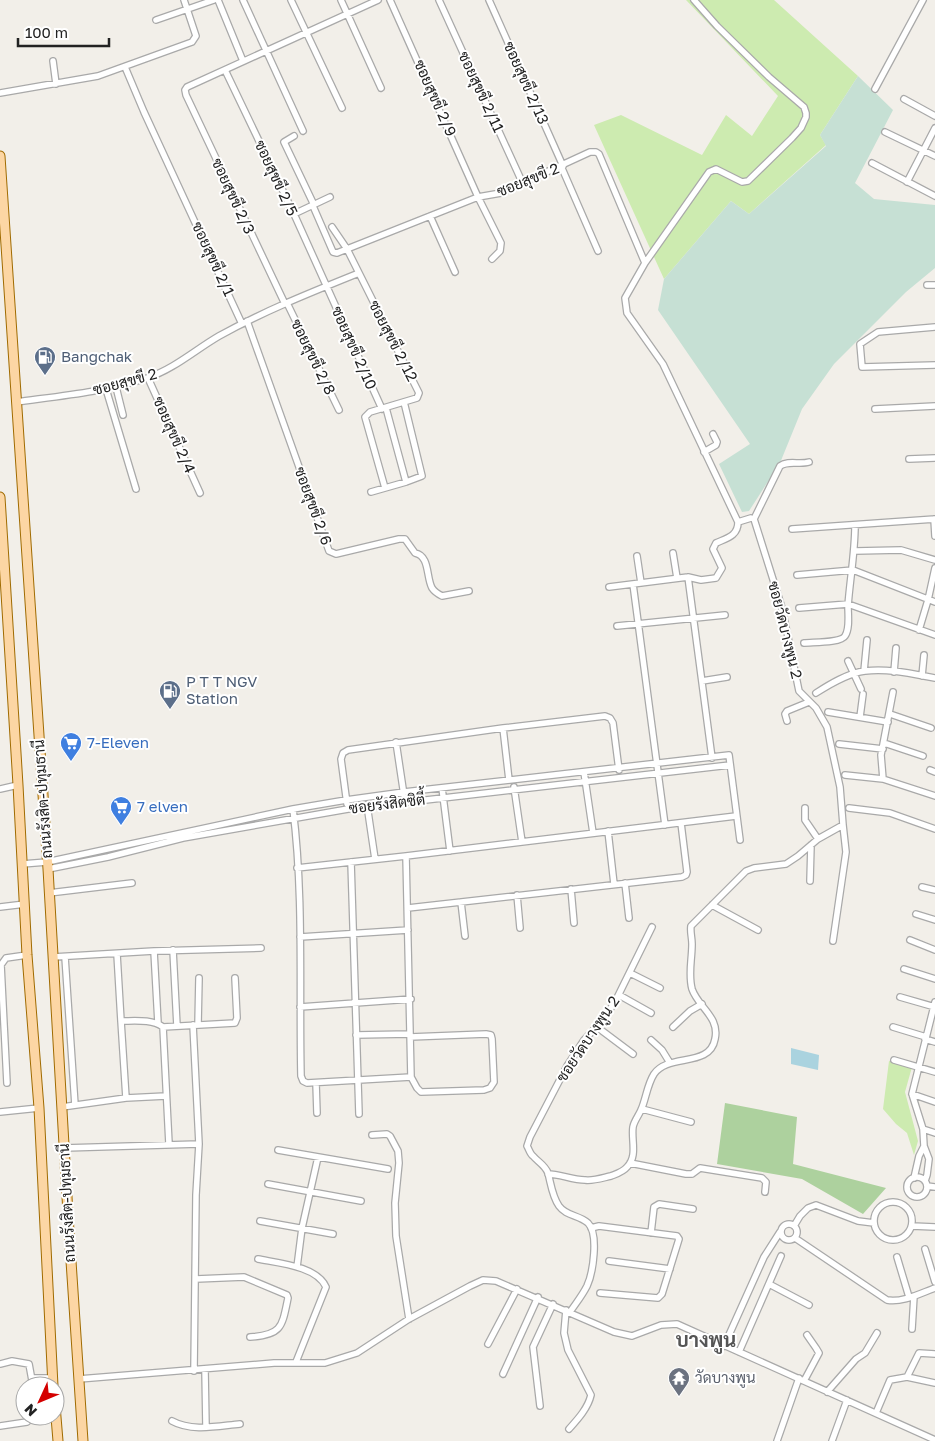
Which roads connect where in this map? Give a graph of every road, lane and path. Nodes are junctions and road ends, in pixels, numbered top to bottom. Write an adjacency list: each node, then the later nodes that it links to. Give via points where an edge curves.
1 (184, 0): 12 (street)
2 (216, 0): 12 (street); 18 (street)
3 (243, 0): 16 (street)
4 (292, 0): 15 (street)
5 (341, 0): 13 (street)
6 (378, 0): 13 (street)
7 (390, 0): 41 (street, ซอยสุขขี 2/9)
8 (439, 0): 38 (street, ซอยสุขขี 2/11)
9 (489, 0): 36 (street, ซอยสุขขี 2/13)
10 (694, 0): 49 (street, via 769,77 804,107 806,118 792,138 748,181 742,182 716,169 709,172)
11 (924, 0): 23 (street)
12 (187, 10): 14 (street); 19 (street, via 196,36 192,42)
13 (347, 14): 15 (street); 22 (street)
14 (156, 20)
15 (306, 33): 16 (street); 26 (street)
16 (265, 51): 18 (street); 29 (street)
17 (53, 61): 21 (street)
18 (243, 61): 20 (street)
19 (125, 67): 21 (street); 56 (street, ซอยสุขขี 2/1)
20 (225, 70): 43 (street, ซอยสุขขี 2/5); 55 (street, ซอยสุขขี 2/3, via 187,87 186,95)
21 (56, 84): 24 (street)
22 (381, 88)
23 (875, 89)
24 (0, 93)
25 (904, 99): 27 (street)
26 (342, 108)
27 (935, 116)
28 (935, 128): 32 (street)
29 (303, 131)
30 (885, 132): 32 (street)
31 (294, 136): 42 (street, via 284,142)
32 (923, 150): 34 (street); 37 (street)
33 (0, 156): 62 (main road, ถนนรังสิต-ปทุมธานี)
34 (935, 156)
35 (872, 163): 37 (street)
36 (562, 166): 38 (street, ซอยสุขขี 2); 47 (street, ซอยสุขขี 2/13); 49 (street, ซอยสุขขี 2, via 590,152 599,154)
37 (908, 182): 39 (street)
38 (523, 184): 41 (street, ซอยสุขขี 2, via 501,193)
39 (935, 196)
40 (330, 197): 42 (street)
41 (478, 197): 44 (street, ซอยสุขขี 2); 48 (street, ซอยสุขขี 2/9, via 501,243 500,251)
42 (313, 205): 43 (street); 46 (street, via 333,252)
43 (294, 214): 54 (street, ซอยสุขขี 2/5)
44 (430, 216): 46 (street, ซอยสุขขี 2); 50 (street)
45 (332, 227): 46 (street)
46 (348, 249): 51 (street)
47 (598, 251)
48 (492, 259)
49 (645, 263): 70 (street, via 625,298 627,313 663,364)
50 (455, 272)
51 (359, 273): 54 (street, ซอยสุขขี 2); 63 (street, ซอยสุขขี 2/12, via 419,393 416,398)
52 (927, 285): 53 (street)
53 (935, 285)
54 (326, 286): 55 (street, ซอยสุขขี 2); 65 (street, ซอยสุขขี 2/10)
55 (286, 304): 56 (street, ซอยสุขขี 2); 67 (street, ซอยสุขขี 2/8)
56 (245, 323): 59 (street, ซอยสุขขี 2, via 176,365); 99 (street, ซอยสุขขี 2/6, via 330,551 336,554 405,539 415,553 424,557 431,587 438,593 442,596)
57 (935, 328): 58 (street, via 878,332 860,344 862,367)
58 (935, 365)
59 (148, 378): 60 (street, ซอยสุขขี 2); 78 (street, ซอยสุขขี 2/4)
60 (116, 387): 61 (street, ซอยสุขขี 2); 68 (street)
61 (106, 390): 62 (street, ซอยสุขขี 2); 76 (street)
62 (16, 402): 178 (main road, ถนนรังสิต-ปทุมธานี)
63 (404, 402): 65 (street); 74 (street, via 422,472 420,477)
64 (935, 406): 66 (street)
65 (384, 409): 74 (street, ซอยสุขขี 2/10); 75 (street, via 370,412 365,417)
66 (875, 409)
67 (339, 410)
68 (123, 415)
69 (713, 434): 70 (street, via 717,442)
70 (705, 451): 82 (street)
71 (935, 458): 72 (street)
72 (908, 459)
73 (809, 462): 80 (street, via 782,464)
74 (406, 482): 75 (street)
75 (385, 488): 77 (street)
76 (136, 489)
77 (371, 492)
78 (200, 493)
79 (0, 496): 98 (main road, ถนนรังสิต-ปทุมธานี)
80 (752, 519): 82 (street); 123 (street, ซอยวัดบางพูน 2, via 782,608 799,690)
81 (934, 519): 83 (street); 85 (street)
82 (741, 522): 93 (street, via 735,534 716,543 713,549 722,568 716,578 700,580)
83 (855, 525): 84 (street); 86 (street)
84 (792, 529)
85 (935, 536)
86 (855, 551): 89 (street, via 901,550); 91 (street)
87 (673, 552): 94 (street)
88 (637, 556): 95 (street)
89 (935, 560)
90 (935, 568): 100 (street)
91 (853, 570): 92 (street); 100 (street); 101 (street)
92 (797, 575)
93 (688, 577): 94 (street); 104 (street)
94 (677, 578): 95 (street)
95 (641, 583): 96 (street)
96 (633, 584): 97 (street); 105 (street)
97 (609, 586)
98 (3, 589): 146 (main road, ถนนรังสิต-ปทุมธานี)
99 (468, 591)
100 (932, 601): 107 (street)
101 (848, 604): 102 (street); 107 (street); 110 (street, via 845,638)
102 (799, 608)
103 (725, 615): 104 (street)
104 (693, 619): 105 (street); 120 (street)
105 (638, 624): 106 (street); 136 (street)
106 (617, 626)
107 (919, 630): 108 (street)
108 (935, 635)
109 (867, 640): 114 (street)
110 (804, 643)
111 (896, 648): 115 (street)
112 (924, 655): 117 (street)
113 (848, 661): 116 (street)
114 (864, 671): 115 (street); 116 (street)
115 (894, 672): 117 (street)
116 (854, 674): 122 (street, via 832,682); 126 (street, via 862,691)
117 (922, 676): 119 (street)
118 (727, 678): 120 (street)
119 (935, 678)
120 (702, 682): 135 (street)
121 (893, 692): 125 (street)
122 (816, 693)
123 (809, 702): 127 (street, via 787,712); 164 (street, ซอยวัดบางพูน 2, via 827,727 840,787)
124 (828, 712): 126 (street)
125 (890, 714): 128 (street); 130 (street)
126 (860, 717): 128 (street)
127 (787, 721)
128 (888, 722): 133 (street)
129 (503, 728): 131 (street); 138 (street, via 605,716 613,722); 143 (street)
130 (932, 728)
131 (396, 742): 150 (street); 154 (street, via 343,753)
132 (839, 744): 133 (street)
133 (884, 746): 134 (street); 144 (street)
134 (923, 756)
135 (712, 758): 136 (street, ซอยรังสิตซิตี้); 137 (street, ซอยรังสิตซิตี้, via 729,755)
136 (656, 764): 138 (street, ซอยรังสิตซิตี้); 140 (street)
137 (730, 765): 140 (street, ซอยรังสิตซิตี้); 161 (street)
138 (619, 769): 139 (street, ซอยรังสิตซิตี้); 142 (street)
139 (584, 772): 143 (street, ซอยรังสิตซิตี้); 145 (street)
140 (658, 774): 142 (street, ซอยรังสิตซิตี้); 165 (street)
141 (844, 775): 144 (street)
142 (621, 778): 145 (street, ซอยรังสิตซิตี้)
143 (511, 780): 147 (street, ซอยรังสิตซิตี้); 149 (street)
144 (883, 780): 151 (street)
145 (586, 781): 149 (street, ซอยรังสิตซิตี้); 168 (street)
146 (18, 785): 148 (street); 177 (main road, ถนนรังสิต-ปทุมธานี)
147 (442, 788): 150 (street, ซอยรังสิตซิตี้); 153 (street)
148 (0, 789)
149 (514, 789): 153 (street, ซอยรังสิตซิตี้); 171 (street)
150 (404, 792): 152 (street, ซอยรังสิตซิตี้); 155 (street)
151 (935, 796)
152 (366, 798): 154 (street, ซอยรังสิตซิตี้); 156 (street)
153 (443, 798): 155 (street, ซอยรังสิตซิตี้); 173 (street)
154 (346, 800): 157 (street); 160 (street, ซอยรังสิตซิตี้)
155 (405, 802): 156 (street, ซอยรังสิตซิตี้)
156 (368, 806): 157 (street, ซอยรังสิตซิตี้); 175 (street)
157 (348, 808): 162 (street, ซอยรังสิตซิตี้)
158 (806, 808): 169 (street, via 805,820)
159 (849, 808): 166 (street, via 890,813)
160 (292, 809): 162 (street); 178 (street, ซอยรังสิตซิตี้)
161 (736, 816): 163 (street); 170 (street)
162 (294, 818): 178 (street, ซอยรังสิตซิตี้, via 183,838 108,857); 179 (street)
163 (681, 823): 165 (street); 182 (street, via 686,876)
164 (843, 824): 169 (street); 206 (street, ซอยวัดบางพูน 2, via 846,852)
165 (665, 825): 167 (street)
166 (935, 829)
167 (608, 832): 168 (street); 183 (street)
168 (593, 833): 171 (street)
169 (816, 837): 172 (street)
170 (740, 840)
171 (522, 842): 173 (street)
172 (811, 845): 180 (street); 191 (street, via 786,864 746,871)
173 (450, 851): 174 (street)
174 (406, 856): 175 (street); 193 (street)
175 (375, 860): 176 (street)
176 (351, 862): 179 (street); 202 (street)
177 (22, 864): 178 (street); 190 (main road, ถนนรังสิต-ปทุมธานี)
178 (48, 865): 187 (main road, ถนนรังสิต-ปทุมธานี)
179 (297, 868): 204 (street)
180 (810, 881)
181 (132, 883): 187 (street)
182 (625, 883): 183 (street); 195 (street)
183 (614, 884): 185 (street)
184 (922, 886): 186 (street)
185 (571, 889): 188 (street); 197 (street)
186 (935, 890)
187 (49, 893): 213 (main road, ถนนรังสิต-ปทุมธานี)
188 (517, 895): 189 (street); 199 (street)
189 (461, 902): 193 (street); 203 (street)
190 (25, 904): 192 (street); 212 (main road, ถนนรังสิต-ปทุมธานี)
191 (712, 905): 201 (street); 225 (street, via 690,931 689,972)
192 (0, 907)
193 (408, 908): 200 (street)
194 (916, 914): 196 (street)
195 (629, 918)
196 (935, 920)
197 (574, 923)
198 (652, 926): 216 (street, ซอยวัดบางพูน 2)
199 (520, 928)
200 (408, 930): 202 (street); 223 (street)
201 (758, 930)
202 (354, 934): 204 (street); 224 (street)
203 (465, 936)
204 (300, 937): 227 (street)
205 (910, 940): 209 (street)
206 (833, 941)
207 (261, 948): 208 (street)
208 (173, 950): 210 (street); 232 (street)
209 (935, 950)
210 (154, 951): 211 (street); 230 (street)
211 (117, 954): 214 (street); 229 (street)
212 (27, 955): 248 (street, via 6,958 1,965); 256 (main road, ถนนรังสิต-ปทุมธานี)
213 (53, 957): 214 (street); 255 (main road, ถนนรังสิต-ปทุมธานี)
214 (65, 957): 254 (street)
215 (904, 969): 219 (street)
216 (630, 973): 220 (street); 221 (street, ซอยวัดบางพูน 2)
217 (199, 978): 231 (street)
218 (235, 978): 231 (street, via 237,1022)
219 (935, 979)
220 (660, 988)
221 (619, 995): 228 (street); 233 (street, ซอยวัดบางพูน 2)
222 (900, 997): 226 (street)
223 (411, 999): 224 (street); 237 (street)
224 (355, 1003): 227 (street); 236 (street)
225 (700, 1004): 234 (street); 243 (street, via 712,1017 716,1030 712,1048 701,1057)
226 (934, 1005): 238 (street)
227 (300, 1006): 249 (street, via 301,1076 303,1081)
228 (651, 1013)
229 (121, 1021): 230 (street); 252 (street)
230 (160, 1025): 232 (street); 251 (street)
231 (195, 1025): 232 (street); 266 (street)
232 (178, 1026)
233 (597, 1026): 241 (street); 273 (street, ซอยวัดบางพูน 2, via 567,1066 527,1146)
234 (673, 1027)
235 (893, 1027): 238 (street)
236 (356, 1035): 237 (street); 247 (street)
237 (410, 1036): 246 (street); 246 (street, via 491,1035 494,1082 484,1090 422,1092)
238 (925, 1038): 240 (street); 244 (street)
239 (652, 1040): 243 (street)
240 (935, 1042)
241 (633, 1054)
242 (894, 1060): 244 (street)
243 (669, 1061): 257 (street, via 653,1076)
244 (918, 1066): 245 (street); 250 (street)
245 (935, 1072)
246 (411, 1077): 247 (street)
247 (357, 1080): 249 (street); 260 (street)
248 (7, 1083)
249 (316, 1083): 259 (street)
250 (912, 1094): 253 (street); 262 (street)
251 (166, 1096): 252 (street); 265 (street)
252 (126, 1098): 254 (street)
253 (935, 1102)
254 (75, 1105): 255 (street)
255 (62, 1107): 268 (main road, ถนนรังสิต-ปทุมธานี)
256 (39, 1108): 258 (street); 328 (main road, ถนนรังสิต-ปทุมธานี)
257 (642, 1109): 261 (street); 271 (street, via 633,1127 634,1148)
258 (0, 1112)
259 (318, 1113)
260 (359, 1114)
261 (691, 1122)
262 (923, 1129): 263 (street); 267 (street)
263 (935, 1133)
264 (372, 1135): 313 (street, via 387,1134 398,1151 396,1236)
265 (169, 1144): 266 (street); 268 (street)
266 (199, 1144): 302 (street)
267 (924, 1146): 274 (street); 276 (street, via 929,1159)
268 (64, 1148): 330 (main road, ถนนรังสิต-ปทุมธานี)
269 (278, 1150): 270 (street)
270 (318, 1157): 272 (street); 278 (street)
271 (630, 1163): 273 (street, via 617,1174 596,1180); 279 (street, via 686,1174 700,1168 762,1178 766,1182)
272 (388, 1169)
273 (548, 1174): 290 (street, ซอยวัดบางพูน 2, via 557,1204 564,1213 580,1217)
274 (914, 1178): 276 (street, via 921,1178); 280 (street, via 908,1186)
275 (268, 1184): 278 (street)
276 (926, 1184): 277 (street); 280 (street, via 926,1192 921,1197)
277 (935, 1187)
278 (310, 1192): 281 (street); 289 (street)
279 (765, 1192)
280 (911, 1195): 282 (street)
281 (360, 1201)
282 (904, 1206): 285 (street, via 894,1202 884,1204 876,1212); 287 (street, via 912,1217)
283 (693, 1209): 292 (street, via 659,1204 654,1207)
284 (260, 1221): 289 (street)
285 (874, 1223): 286 (street, via 858,1221 816,1205 808,1208); 287 (street, via 878,1233 891,1240 902,1238)
286 (794, 1226): 291 (street, via 785,1224); 294 (street)
287 (912, 1226): 288 (street)
288 (935, 1227)
289 (302, 1228): 293 (street); 300 (street)
290 (591, 1228): 292 (street, via 600,1226); 312 (street, via 595,1248 588,1284 581,1298)
291 (780, 1232): 294 (street, via 786,1240); 319 (street, via 764,1257)
292 (651, 1233): 301 (street, via 677,1236 679,1239)
293 (333, 1234)
294 (795, 1238): 308 (street, via 886,1300)
295 (925, 1249): 303 (street)
296 (781, 1256): 304 (street)
297 (897, 1257): 308 (street)
298 (258, 1259): 300 (street)
299 (609, 1261): 301 (street)
300 (297, 1267): 322 (street, via 321,1278 326,1287)
301 (670, 1269): 307 (street, via 658,1298)
302 (196, 1279): 317 (street, via 244,1277 286,1295 288,1298 280,1327 268,1336); 325 (street)
303 (935, 1282)
304 (769, 1284): 311 (street); 320 (street)
305 (935, 1288): 308 (street)
306 (517, 1289): 309 (street); 313 (street, via 483,1280); 318 (street)
307 (600, 1293)
308 (912, 1296): 314 (street)
309 (538, 1297): 310 (street); 326 (street)
310 (553, 1304): 312 (street); 335 (street, via 533,1347)
311 (809, 1305)
312 (568, 1311): 319 (street, via 614,1332 632,1336 661,1325 677,1324); 343 (street, via 564,1333 568,1350 591,1395)
313 (409, 1319): 322 (street, via 350,1356 324,1363)
314 (912, 1329)
315 (877, 1333): 333 (street, via 865,1353)
316 (807, 1335): 331 (street, via 818,1353)
317 (250, 1337)
318 (488, 1344)
319 (724, 1346): 320 (street)
320 (739, 1352): 331 (street)
321 (935, 1354): 329 (street, via 919,1353)
322 (296, 1362): 324 (street)
323 (0, 1364): 327 (street, via 29,1364)
324 (205, 1370): 325 (street); 342 (street)
325 (194, 1371): 330 (street)
326 (503, 1374)
327 (32, 1376)
328 (53, 1376)
329 (907, 1376): 332 (street); 336 (street, via 890,1380)
330 (79, 1379): 346 (main road, ถนนรังสิต-ปทุมธานี)
331 (802, 1379): 333 (street); 347 (street)
332 (935, 1383)
333 (826, 1392): 334 (street)
334 (847, 1400): 336 (street); 348 (street)
335 (540, 1406)
336 (876, 1413): 344 (street)
337 (172, 1421): 342 (street, via 179,1425)
338 (15, 1424): 340 (street)
339 (240, 1424): 342 (street)
340 (0, 1426)
341 (57, 1426): 345 (main road)
342 (206, 1427)
343 (570, 1430)
344 (935, 1440)
345 (58, 1441)
346 (83, 1441)
347 (777, 1441)
348 (832, 1441)

